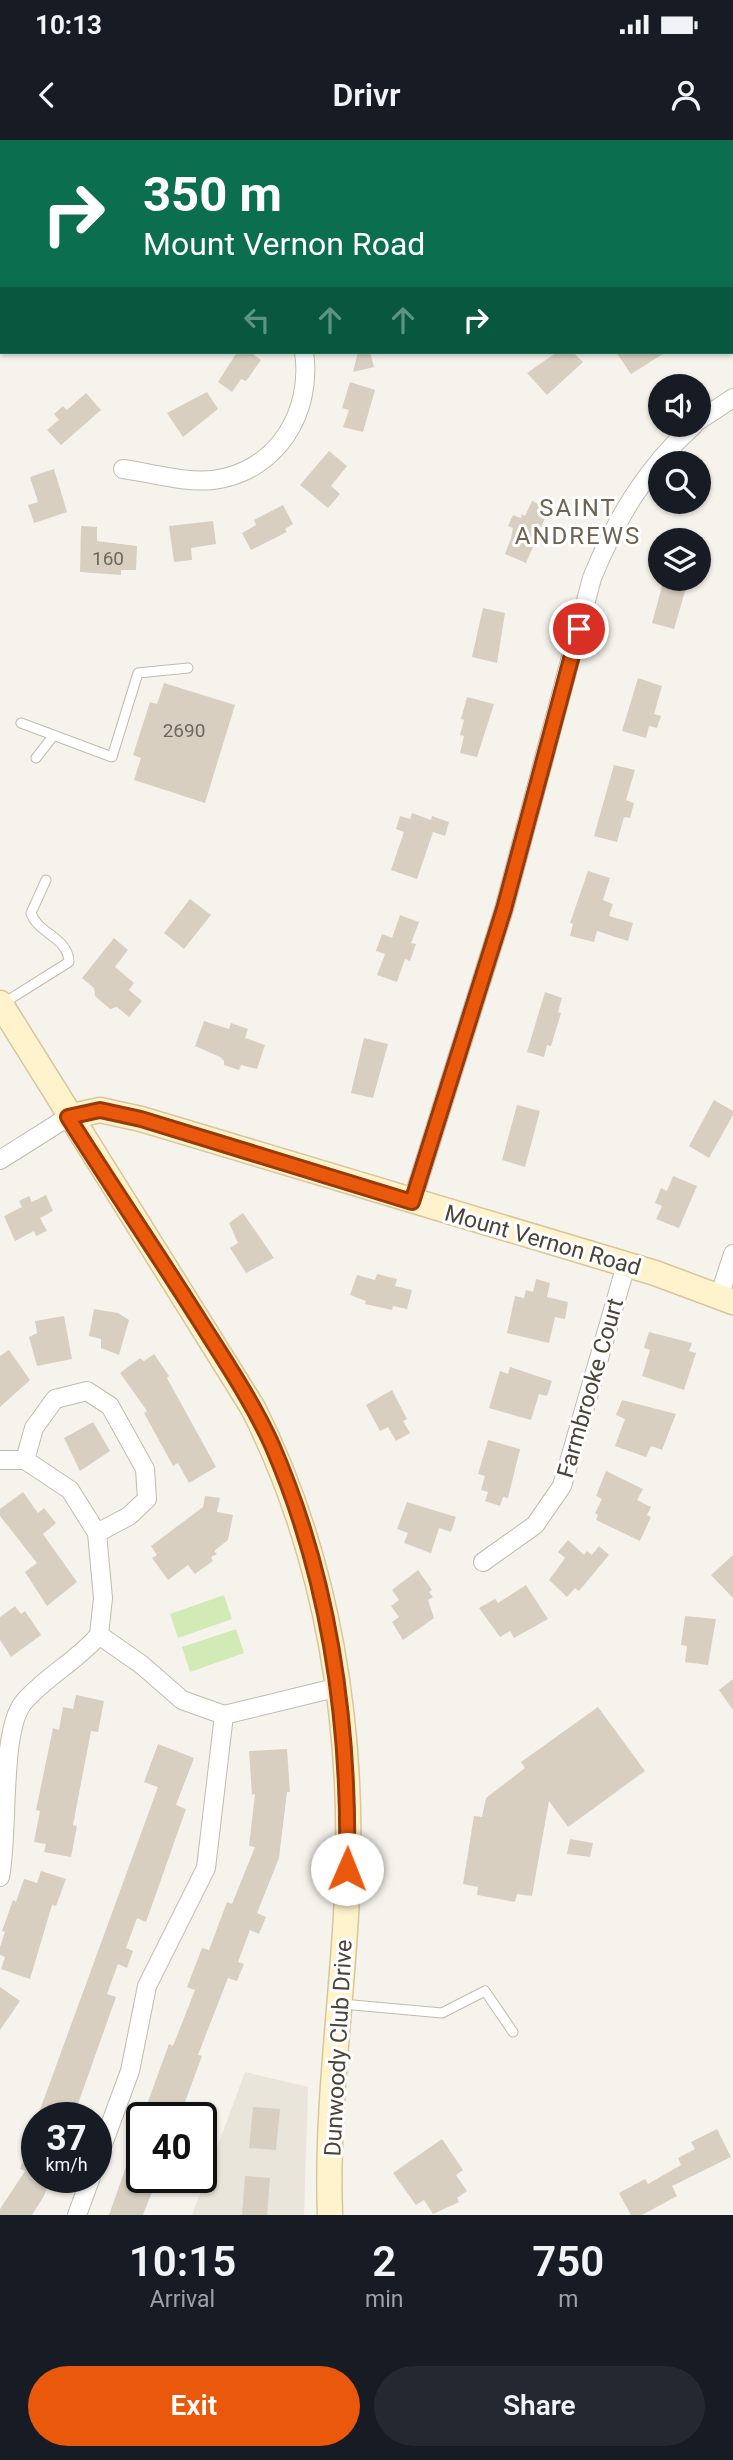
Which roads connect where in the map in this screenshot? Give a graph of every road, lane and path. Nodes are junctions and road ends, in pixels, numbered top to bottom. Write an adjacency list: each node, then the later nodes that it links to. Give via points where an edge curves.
1 (304, 354): 5 (street, via 305,392 299,414 272,453 253,467 232,476 194,480)
2 (733, 398): 3 (street)
3 (711, 412)
4 (683, 437): 14 (street, via 637,487 612,530 593,578 504,909)
5 (123, 469)
6 (188, 668): 8 (lane, via 138,673 112,757)
7 (21, 723): 8 (lane)
8 (54, 735): 9 (lane)
9 (36, 758)
10 (46, 880): 11 (lane, via 31,914 62,944 69,961)
11 (0, 1004): 12 (street, Dunwoody Club Drive)
12 (68, 1117): 13 (street); 14 (street, Mount Vernon Road, via 100,1110 141,1119); 23 (street, Dunwoody Club Drive, via 229,1366 272,1445 320,1592)
13 (0, 1160)
14 (412, 1202): 16 (street, Mount Vernon Road)
15 (733, 1254): 17 (street)
16 (626, 1265): 17 (street, Mount Vernon Road); 21 (street, Farmbrooke Court, via 562,1486 534,1525)
17 (726, 1300)
18 (0, 1460): 19 (street)
19 (25, 1460): 20 (street, via 70,1490); 20 (street, via 34,1428 55,1399 87,1391 110,1406 145,1469 147,1499 129,1516)
20 (97, 1533): 22 (street, via 103,1598)
21 (483, 1562)
22 (99, 1635): 24 (street, via 182,1700); 25 (street, via 21,1705 7,1741)
23 (339, 1687): 24 (street); 26 (street, Dunwoody Club Drive, via 349,1791)
24 (224, 1715): 28 (street, via 206,1868 147,1986 130,2071)
25 (0, 1877)
26 (340, 2004): 27 (lane, via 442,2013 485,1991); 31 (street, Dunwoody Club Drive)
27 (513, 2032)
28 (112, 2120)
29 (85, 2193): 30 (street)
30 (77, 2215)
31 (330, 2215)

